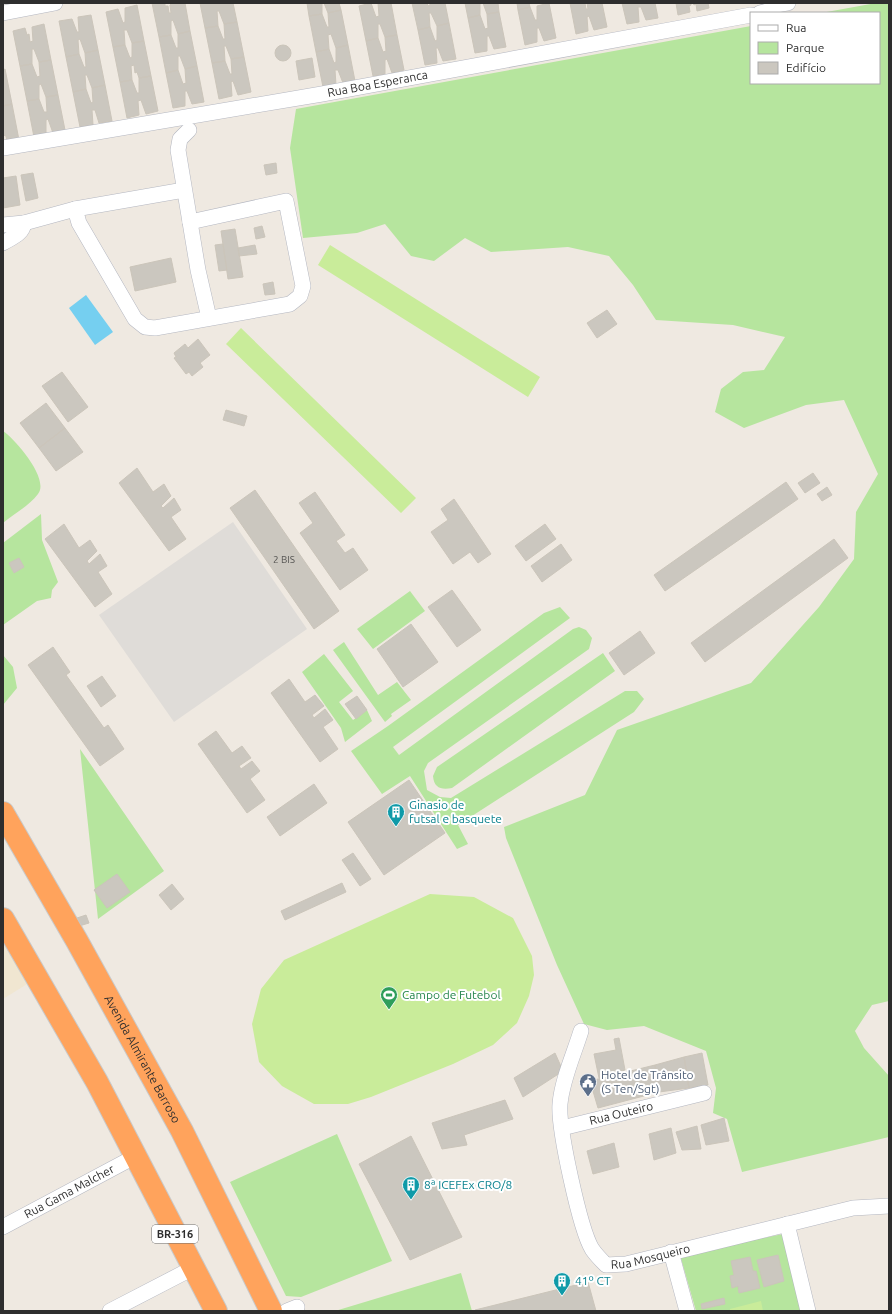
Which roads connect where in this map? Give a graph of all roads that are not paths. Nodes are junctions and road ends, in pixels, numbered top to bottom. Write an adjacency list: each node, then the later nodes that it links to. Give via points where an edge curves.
1 (55, 3): 4 (street)
2 (788, 3): 3 (street)
3 (768, 8)
4 (3, 12)
5 (750, 15): 7 (street, Rua Boa Esperanca, via 322,94)
6 (188, 130): 8 (street, via 180,139 178,150)
7 (3, 148)
8 (184, 190): 9 (street); 10 (street)
9 (75, 209): 11 (street); 14 (street, via 79,223 138,322 145,327 154,328)
10 (190, 222): 14 (street); 14 (street, via 286,202 302,279 303,291 298,299 290,304)
11 (24, 223): 12 (street); 13 (street, via 24,228)
12 (3, 225)
13 (3, 243)
14 (209, 318)
15 (3, 814): 28 (highway, Avenida Almirante Barroso, via 182,1131)
16 (3, 918): 20 (highway, via 97,1082)
17 (581, 1031): 19 (street, Rua Mosqueiro, via 560,1104)
18 (704, 1093): 19 (street, Rua Outeiro)
19 (562, 1128): 24 (street, Rua Mosqueiro, via 586,1236 598,1257 606,1265 613,1265)
20 (136, 1156): 23 (street, Rua Gama Malcher); 25 (highway, BR-316)
21 (889, 1206): 22 (street, Rua Mosqueiro, via 853,1208)
22 (787, 1224): 24 (street, Rua Mosqueiro); 30 (street)
23 (3, 1227)
24 (671, 1252): 29 (street)
25 (193, 1268): 26 (street); 27 (highway, BR-316)
26 (110, 1311)
27 (216, 1311)
28 (270, 1311)
29 (687, 1311)
30 (808, 1311)

